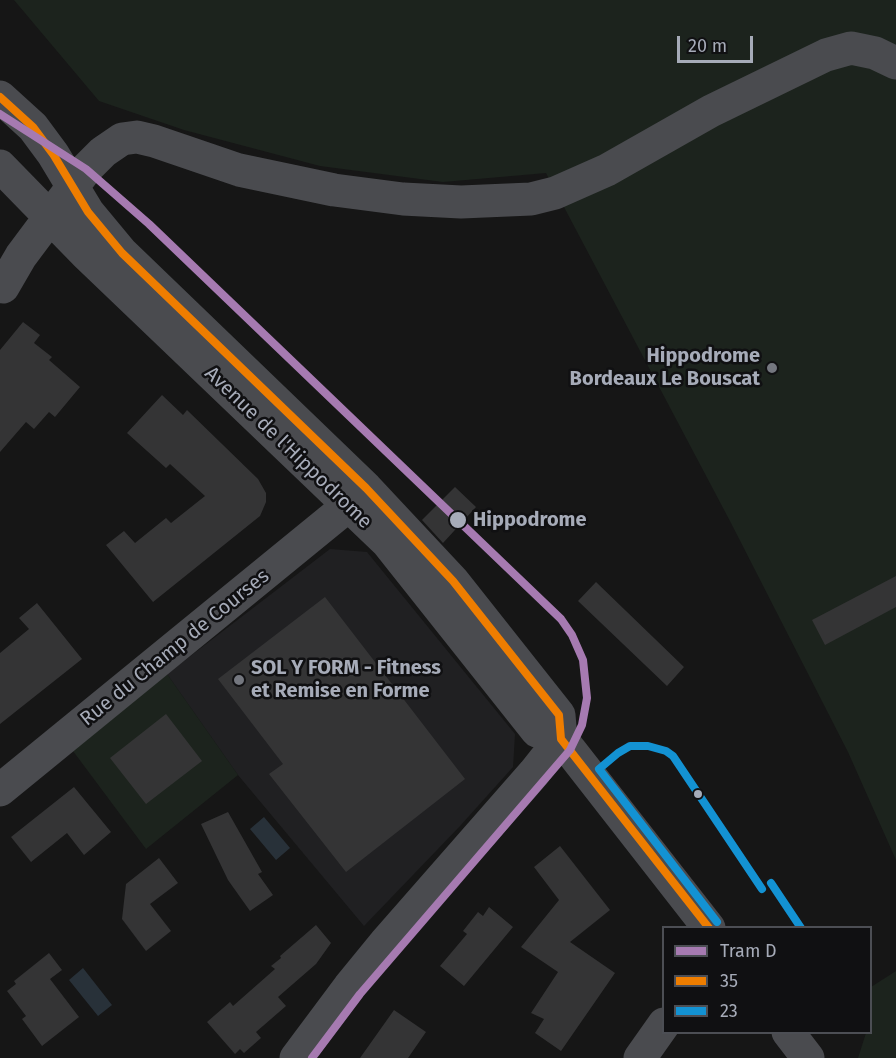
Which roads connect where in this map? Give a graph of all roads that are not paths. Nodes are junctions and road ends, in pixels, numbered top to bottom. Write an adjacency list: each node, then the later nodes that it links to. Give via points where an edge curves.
1 (896, 63): 4 (street, via 876,53 851,48 826,55 711,111 607,170 531,199 461,202 334,190 265,177 130,137 103,152)
2 (0, 97): 4 (street, Avenue de l'Hippodrome, via 33,127)
3 (0, 166): 5 (street, Avenue de l'Hippodrome)
4 (73, 187): 5 (street); 7 (street, Avenue de l'Hippodrome, via 104,233 142,274)
5 (51, 218): 6 (street); 8 (street, Avenue de l'Hippodrome)
6 (3, 286)
7 (345, 468): 8 (street, via 351,494); 9 (street, Avenue de l'Hippodrome)
8 (349, 505): 9 (street, via 364,504); 10 (street, Avenue de l'Hippodrome, via 387,542 537,731); 11 (street, Rue du Champ de Courses)
9 (429, 555): 10 (street, Avenue de l'Hippodrome, via 559,715)
10 (561, 739): 12 (street, Avenue de l'Hippodrome); 15 (street, via 378,952)
11 (0, 790)
12 (708, 926)
13 (662, 1025): 16 (street)
14 (790, 1034): 17 (street)
15 (296, 1058)
16 (640, 1058)
17 (808, 1058)

